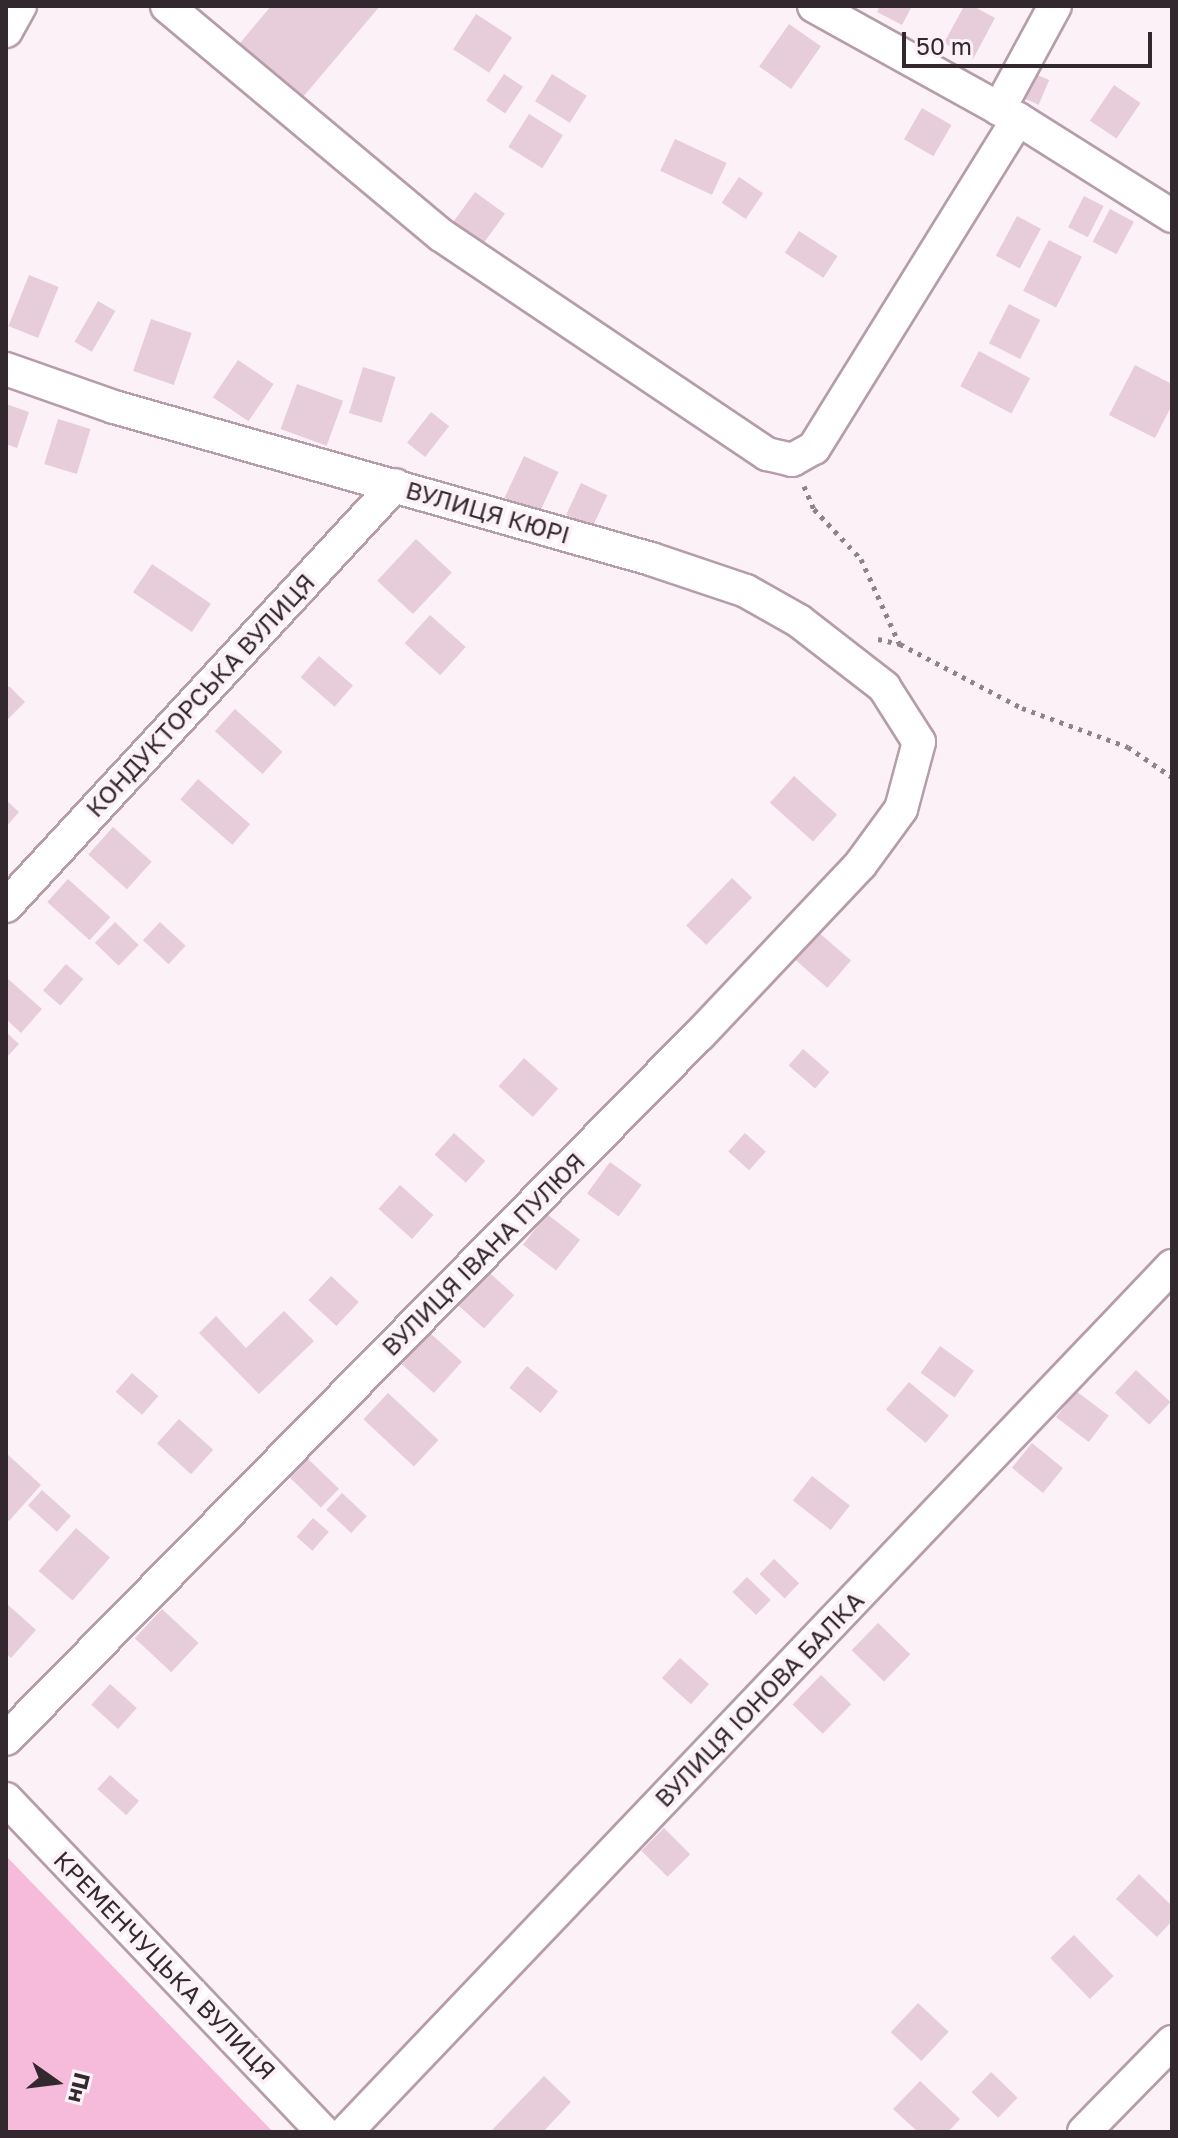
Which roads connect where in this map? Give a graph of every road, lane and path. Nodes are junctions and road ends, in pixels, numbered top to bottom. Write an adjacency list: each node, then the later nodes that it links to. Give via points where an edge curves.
1 (20, 6): 5 (street)
2 (167, 6): 9 (street, via 441,235 767,454)
3 (814, 6): 6 (street)
4 (1055, 6): 6 (street)
5 (6, 31)
6 (1008, 114): 7 (street); 9 (street, via 814,448)
7 (1172, 216)
8 (6, 369): 10 (street, ВУЛИЦЯ КЮРІ, via 114,407)
9 (792, 460): 12 (path, via 814,509 861,559)
10 (395, 485): 13 (street, ВУЛИЦЯ КЮРІ, via 746,591 799,621 884,687); 15 (street, КОНДУКТОРСЬКА ВУЛИЦЯ)
11 (871, 638): 12 (path)
12 (900, 644): 14 (path, via 1022,708 1128,747)
13 (919, 742): 17 (street, ВУЛИЦЯ ІВАНА ПУЛЮЯ, via 901,809 860,865)
14 (1172, 777)
15 (6, 906)
16 (1172, 1266): 21 (street, ВУЛИЦЯ ІОНОВА БАЛКА)
17 (6, 1739)
18 (6, 1799): 20 (street, КРЕМЕНЧУЦЬКА ВУЛИЦЯ)
19 (1172, 2042): 22 (street)
20 (323, 2132)
21 (346, 2132)
22 (1084, 2132)

